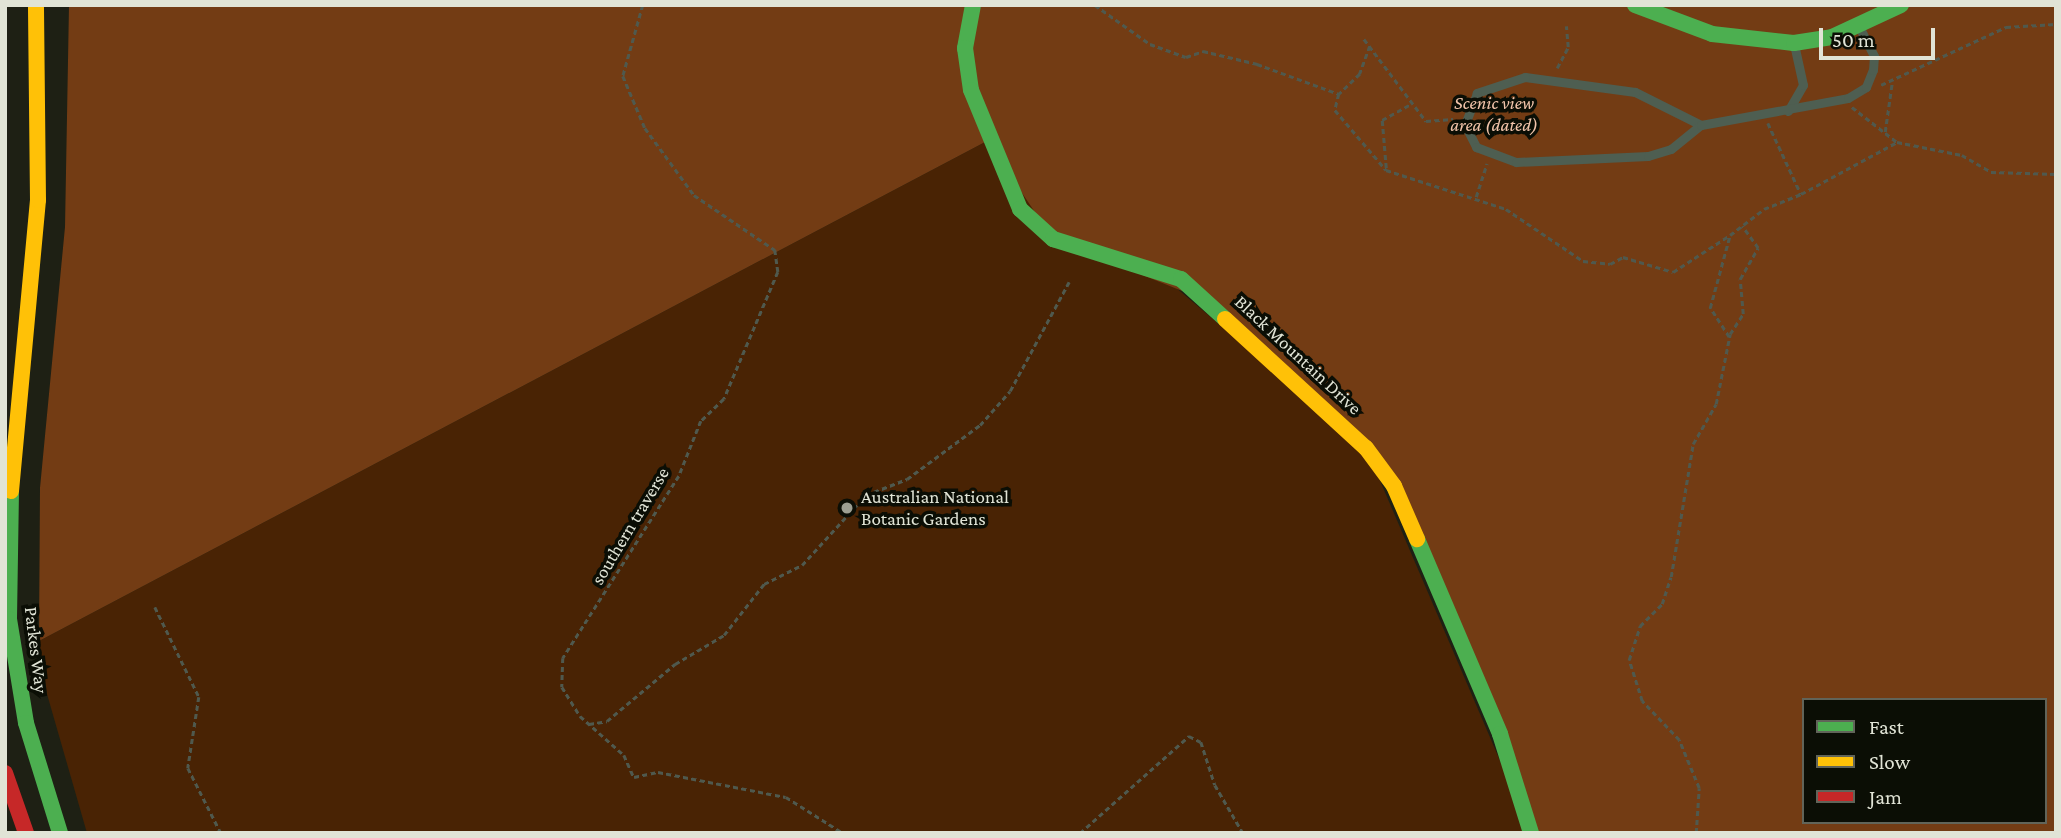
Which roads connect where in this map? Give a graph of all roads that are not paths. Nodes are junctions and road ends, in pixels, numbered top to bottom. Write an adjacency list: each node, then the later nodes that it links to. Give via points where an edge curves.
1 (36, 5): 11 (main road, Parkes Way, via 38,200 11,492 9,619 26,723)
2 (973, 5): 12 (main road, Black Mountain Drive, via 965,48 971,90 1020,209 1053,239 1181,279 1366,448 1394,486 1513,766)
3 (1635, 5): 6 (main road, via 1712,34)
4 (1902, 5): 5 (main road)
5 (1859, 27): 6 (main road); 7 (lane, via 1874,57 1866,87 1848,97)
6 (1794, 43): 7 (lane, via 1803,85)
7 (1786, 112): 8 (lane)
8 (1701, 125): 8 (lane, via 1671,149 1635,158 1554,164 1490,155 1476,147 1465,125 1470,103 1488,86 1552,77 1635,92)
9 (5, 773): 10 (main road)
10 (26, 833)
11 (60, 833)
12 (1531, 833)

